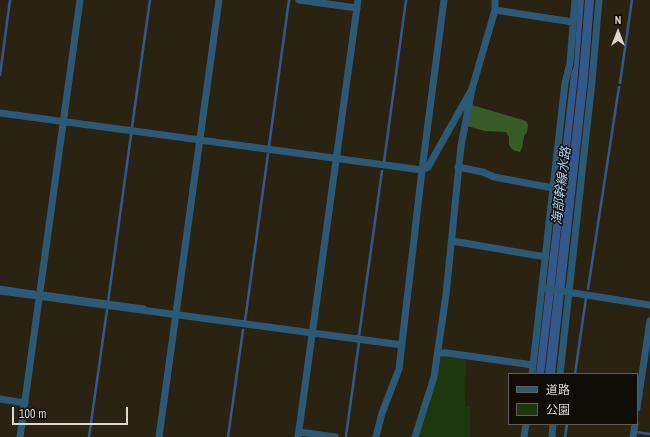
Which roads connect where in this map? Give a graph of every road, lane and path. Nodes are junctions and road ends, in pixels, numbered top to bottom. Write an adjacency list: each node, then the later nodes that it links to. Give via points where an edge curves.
1 (80, 0): 14 (street)
2 (219, 0): 15 (street)
3 (304, 0): 9 (street)
4 (358, 0): 9 (street)
5 (444, 0): 18 (street)
6 (495, 0): 10 (street)
7 (575, 0): 11 (street)
8 (599, 0): 24 (street)
9 (357, 8): 16 (street)
10 (495, 10): 11 (street); 12 (street)
11 (573, 22): 19 (street)
12 (472, 89): 17 (street); 18 (street, via 428,167)
13 (0, 113): 14 (street)
14 (64, 122): 15 (street); 25 (street)
15 (200, 140): 16 (street); 27 (street)
16 (336, 159): 18 (street); 29 (street)
17 (458, 167): 19 (street); 20 (street)
18 (422, 170): 30 (street)
19 (553, 188): 21 (street)
20 (452, 241): 21 (street); 31 (street)
21 (546, 257): 22 (street)
22 (542, 288): 24 (street); 32 (street)
23 (0, 291): 25 (street)
24 (569, 292): 26 (street); 34 (street)
25 (39, 296): 27 (street); 37 (street)
26 (650, 305)
27 (176, 315): 29 (street); 43 (street)
28 (650, 321): 36 (street)
29 (312, 334): 30 (street); 41 (street)
30 (402, 345): 45 (street, via 399,369 382,413)
31 (438, 353): 32 (street); 46 (street, via 434,377)
32 (532, 365): 33 (street)
33 (532, 373)
34 (560, 373)
35 (0, 399): 37 (street)
36 (638, 401)
37 (25, 403): 42 (street)
38 (526, 425): 47 (street)
39 (553, 425): 48 (street)
40 (634, 425): 49 (street)
41 (298, 435): 44 (street)
42 (20, 437)
43 (158, 437)
44 (335, 437)
45 (376, 437)
46 (415, 437)
47 (524, 437)
48 (552, 437)
49 (633, 437)

